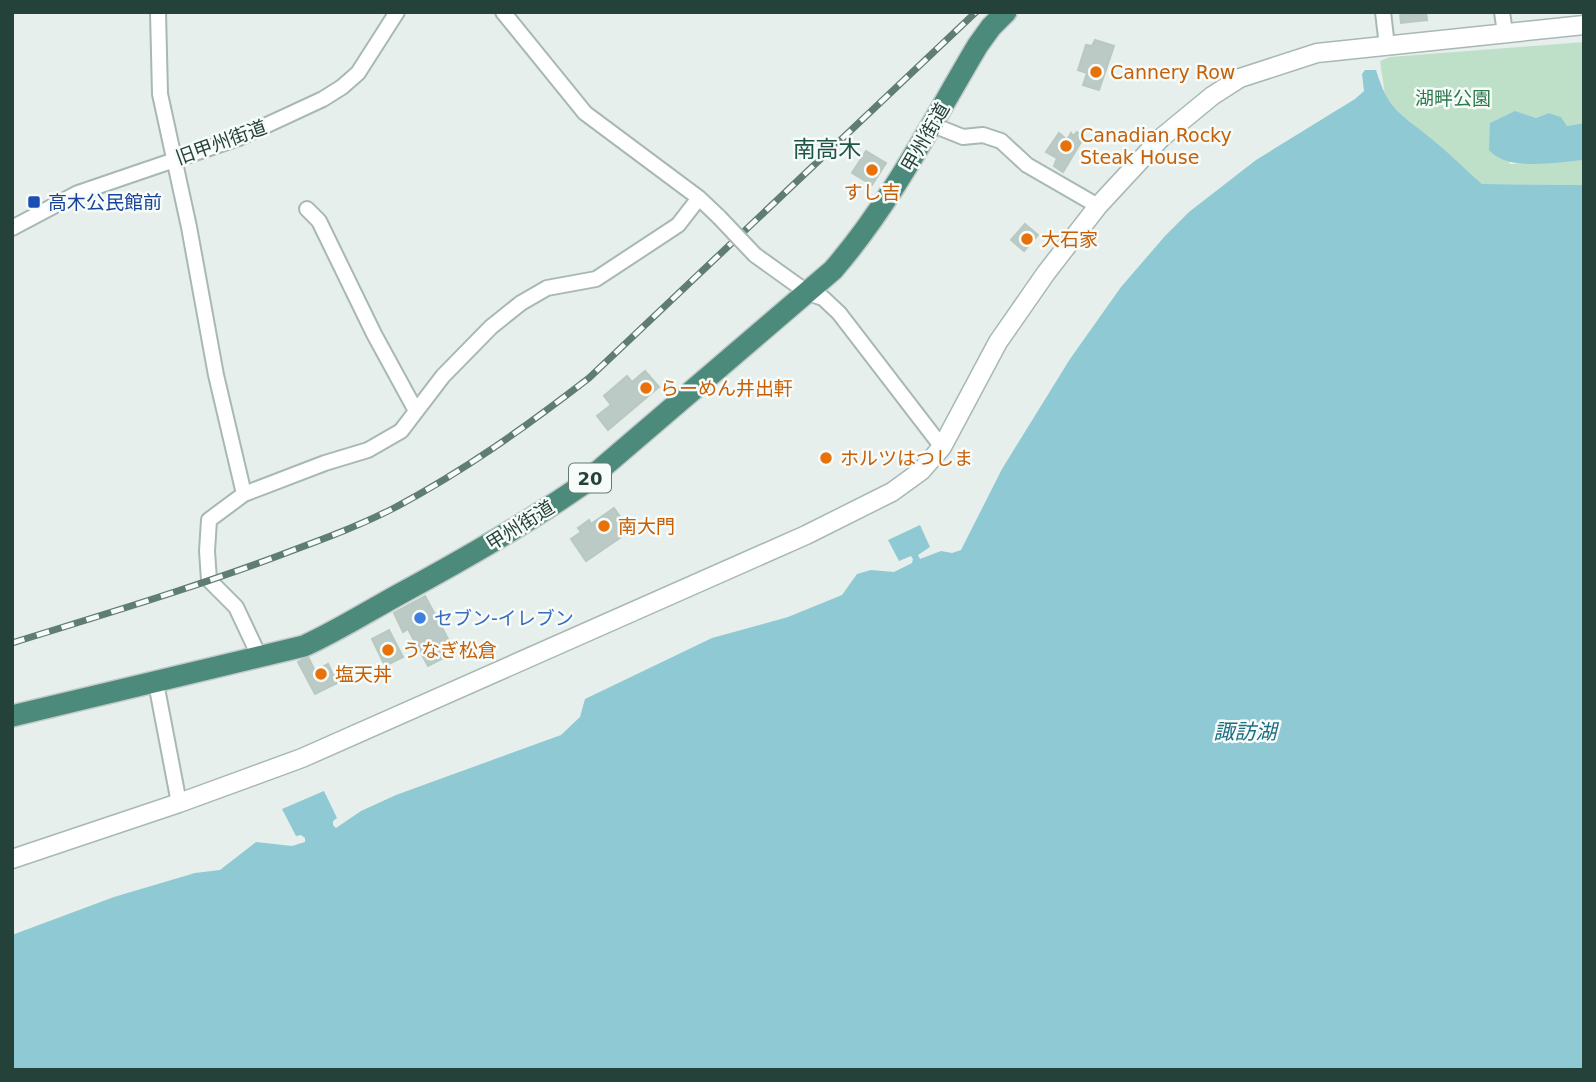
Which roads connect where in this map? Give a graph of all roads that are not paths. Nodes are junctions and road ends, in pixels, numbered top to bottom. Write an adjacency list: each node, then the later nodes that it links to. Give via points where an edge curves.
1 (158, 12): 11 (street, via 160,94)
2 (397, 12): 11 (street, 旧甲州街道, via 358,73 342,87 239,138)
3 (503, 12): 12 (street, via 585,113)
4 (1006, 12): 10 (highway, 甲州街道 / 20, via 978,45)
5 (1383, 12): 9 (street)
6 (1502, 12): 8 (street)
7 (1584, 25): 8 (street)
8 (1505, 33): 9 (street)
9 (1387, 46): 13 (street, via 1317,53 1240,78 1161,138)
10 (933, 125): 13 (street, via 963,137 983,135 1001,141 1027,165); 16 (highway, 甲州街道 / 20, via 860,240)
11 (173, 160): 15 (street, 旧甲州街道, via 78,193); 19 (street)
12 (699, 198): 16 (street, bridge, via 755,255); 17 (street, via 678,225 596,279 547,288 521,303 443,376)
13 (1098, 206): 18 (street, via 999,342)
14 (307, 209): 17 (street, via 319,221)
15 (12, 228)
16 (808, 293): 18 (street, via 823,298 839,313); 20 (highway, 甲州街道 / 20, via 582,485 542,513 331,634)
17 (416, 411): 19 (street, via 401,431 368,450)
18 (942, 447): 23 (street, via 921,471 892,492 806,535 302,758)
19 (244, 494): 20 (street, via 209,520 206,551 209,580 236,607)
20 (260, 658): 21 (highway, 甲州街道 / 20)
21 (156, 683): 22 (highway, 甲州街道 / 20); 23 (street)
22 (12, 716)
23 (179, 803): 24 (street)
24 (12, 859)

